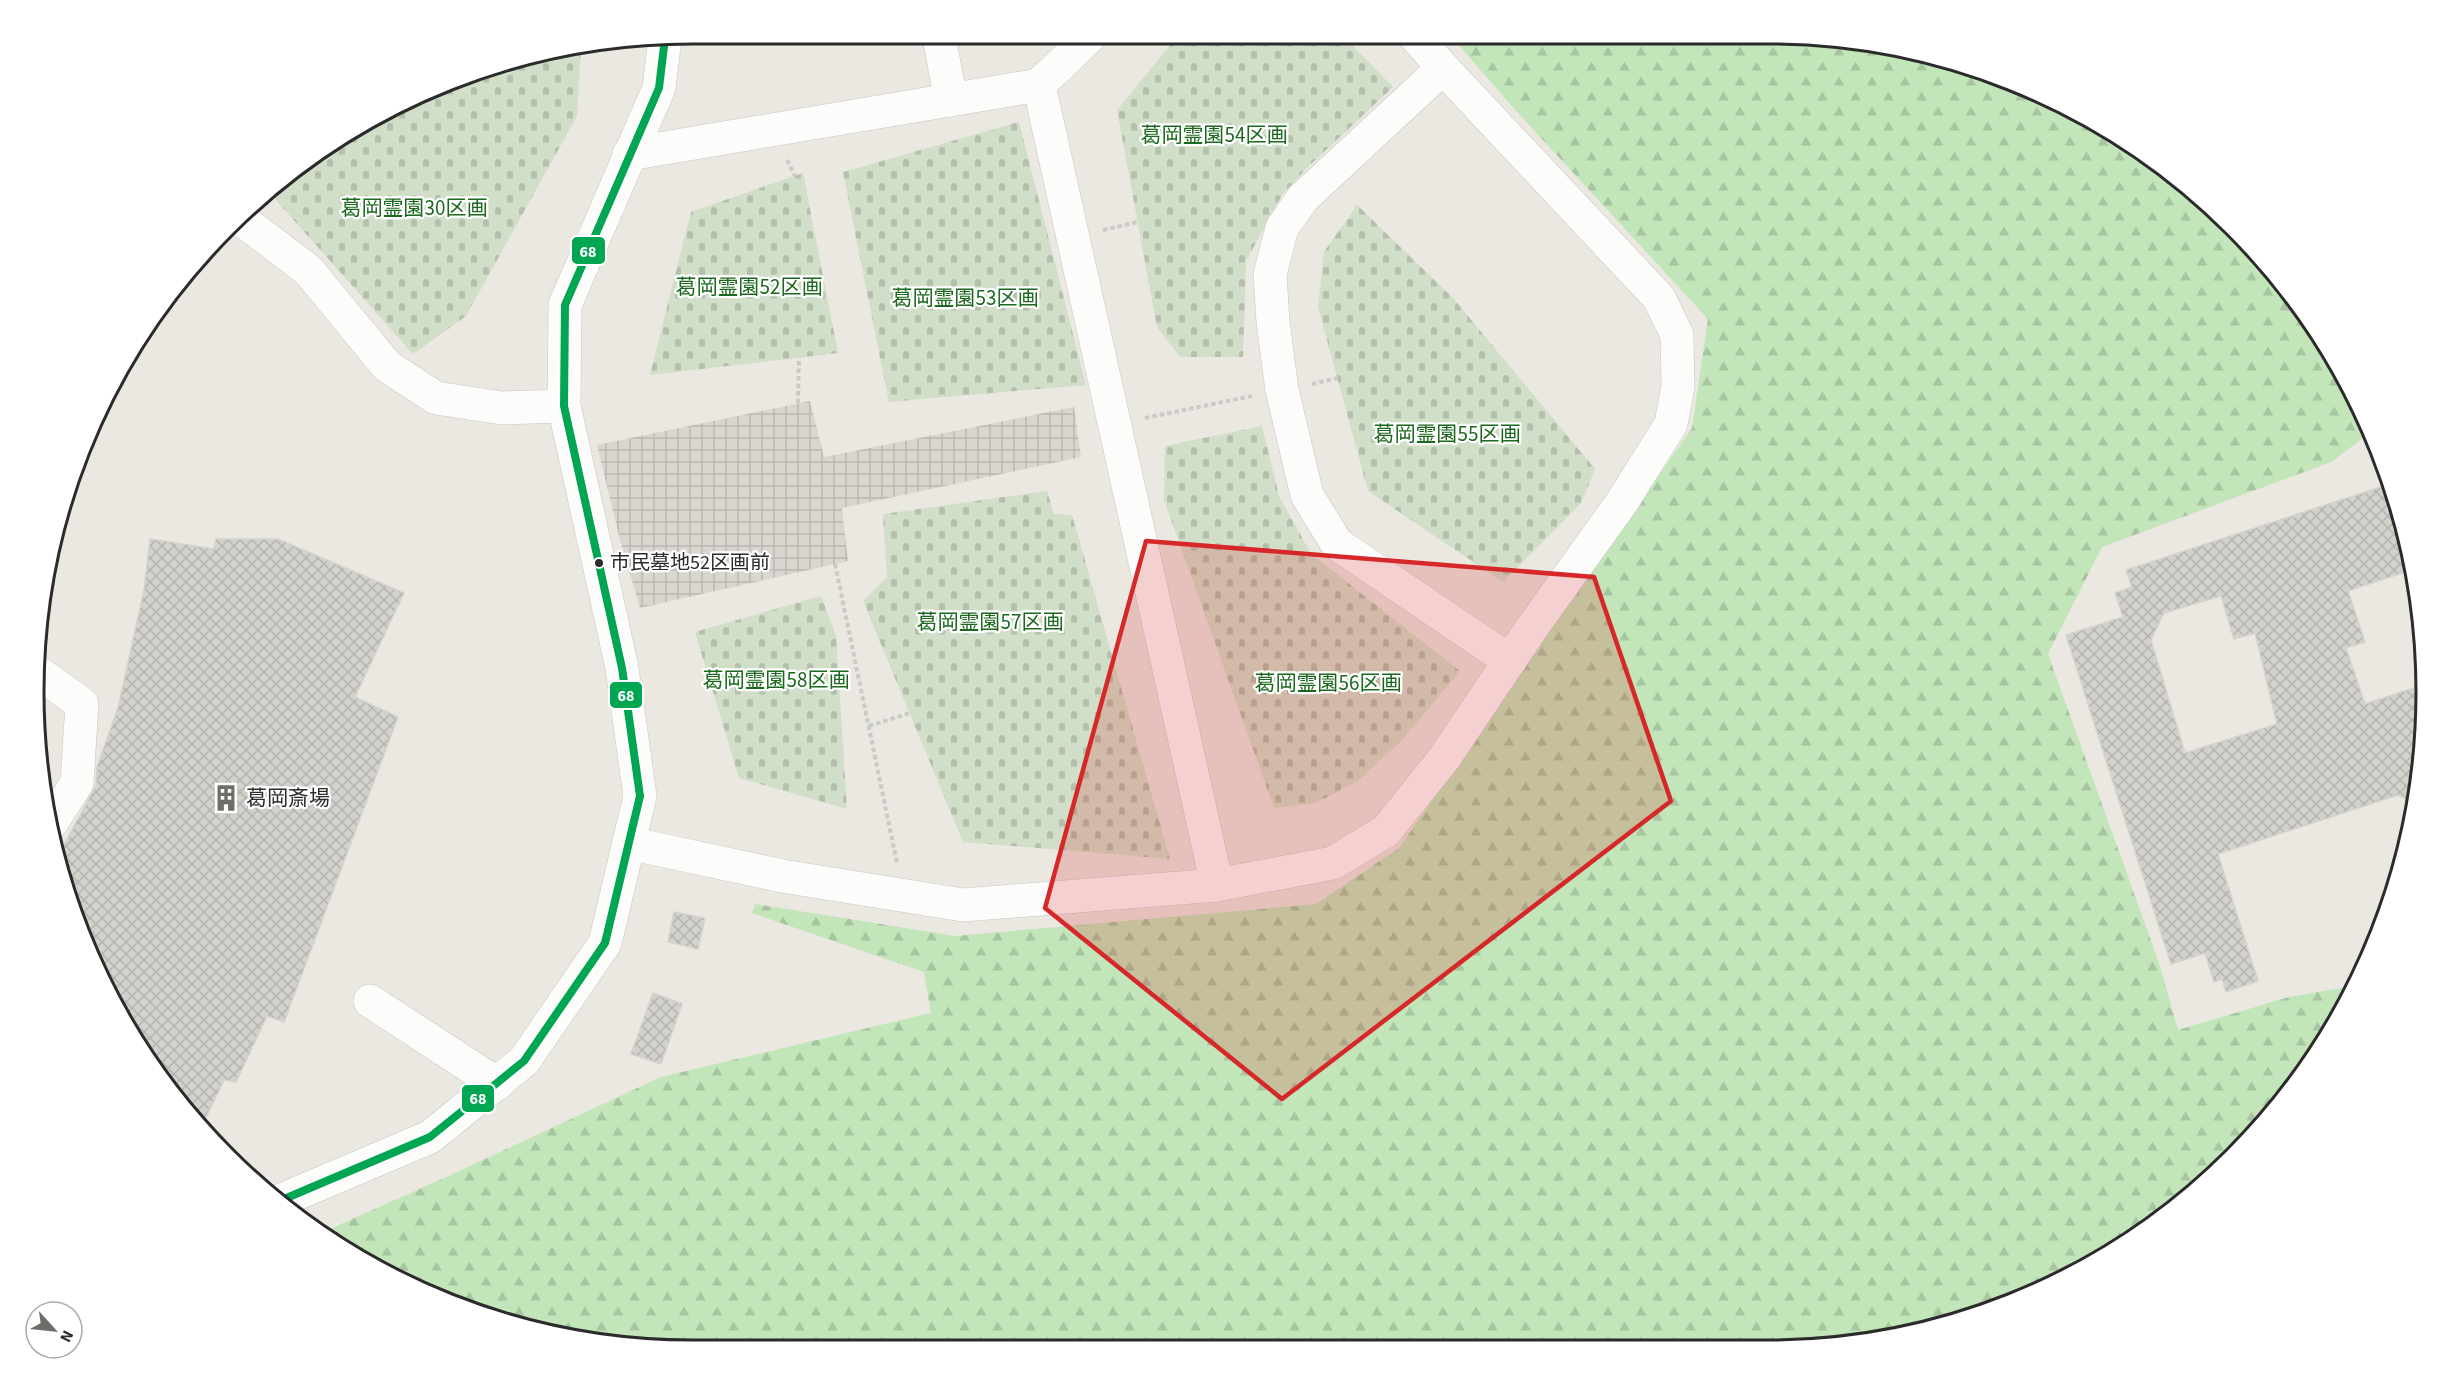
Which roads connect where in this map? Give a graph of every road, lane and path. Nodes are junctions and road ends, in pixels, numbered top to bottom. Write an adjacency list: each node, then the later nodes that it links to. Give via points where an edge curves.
1 (940, 43): 7 (street)
2 (1083, 43): 6 (street)
3 (1421, 43): 5 (street)
4 (663, 44): 8 (street, via 659,88)
5 (1443, 68): 12 (street, via 1303,198 1282,228 1270,275); 17 (street, via 1659,298 1677,335 1678,386 1671,424 1622,502)
6 (1039, 85): 7 (street); 15 (street)
7 (951, 100): 8 (street)
8 (629, 154): 14 (street, via 566,305)
9 (245, 222): 14 (street, via 308,270 387,366 436,398 502,408)
10 (798, 357): 13 (path)
11 (1338, 378): 12 (path)
12 (1282, 390): 15 (path); 17 (street, via 1307,495 1337,544)
13 (798, 403)
14 (564, 406): 22 (street, via 622,668 640,796)
15 (1114, 424): 23 (street)
16 (835, 564): 20 (path)
17 (1510, 661): 23 (street, via 1445,757 1386,831 1333,863)
18 (44, 677): 21 (street, via 82,704 77,783)
19 (910, 713): 20 (path)
20 (869, 726): 24 (path)
21 (56, 816)
22 (629, 843): 24 (street, via 782,876); 26 (street, via 605,943 524,1061)
23 (1216, 885): 24 (street, via 963,905)
24 (904, 896)
25 (370, 1001): 26 (street)
26 (496, 1083): 27 (street, via 430,1137)
27 (287, 1198)

